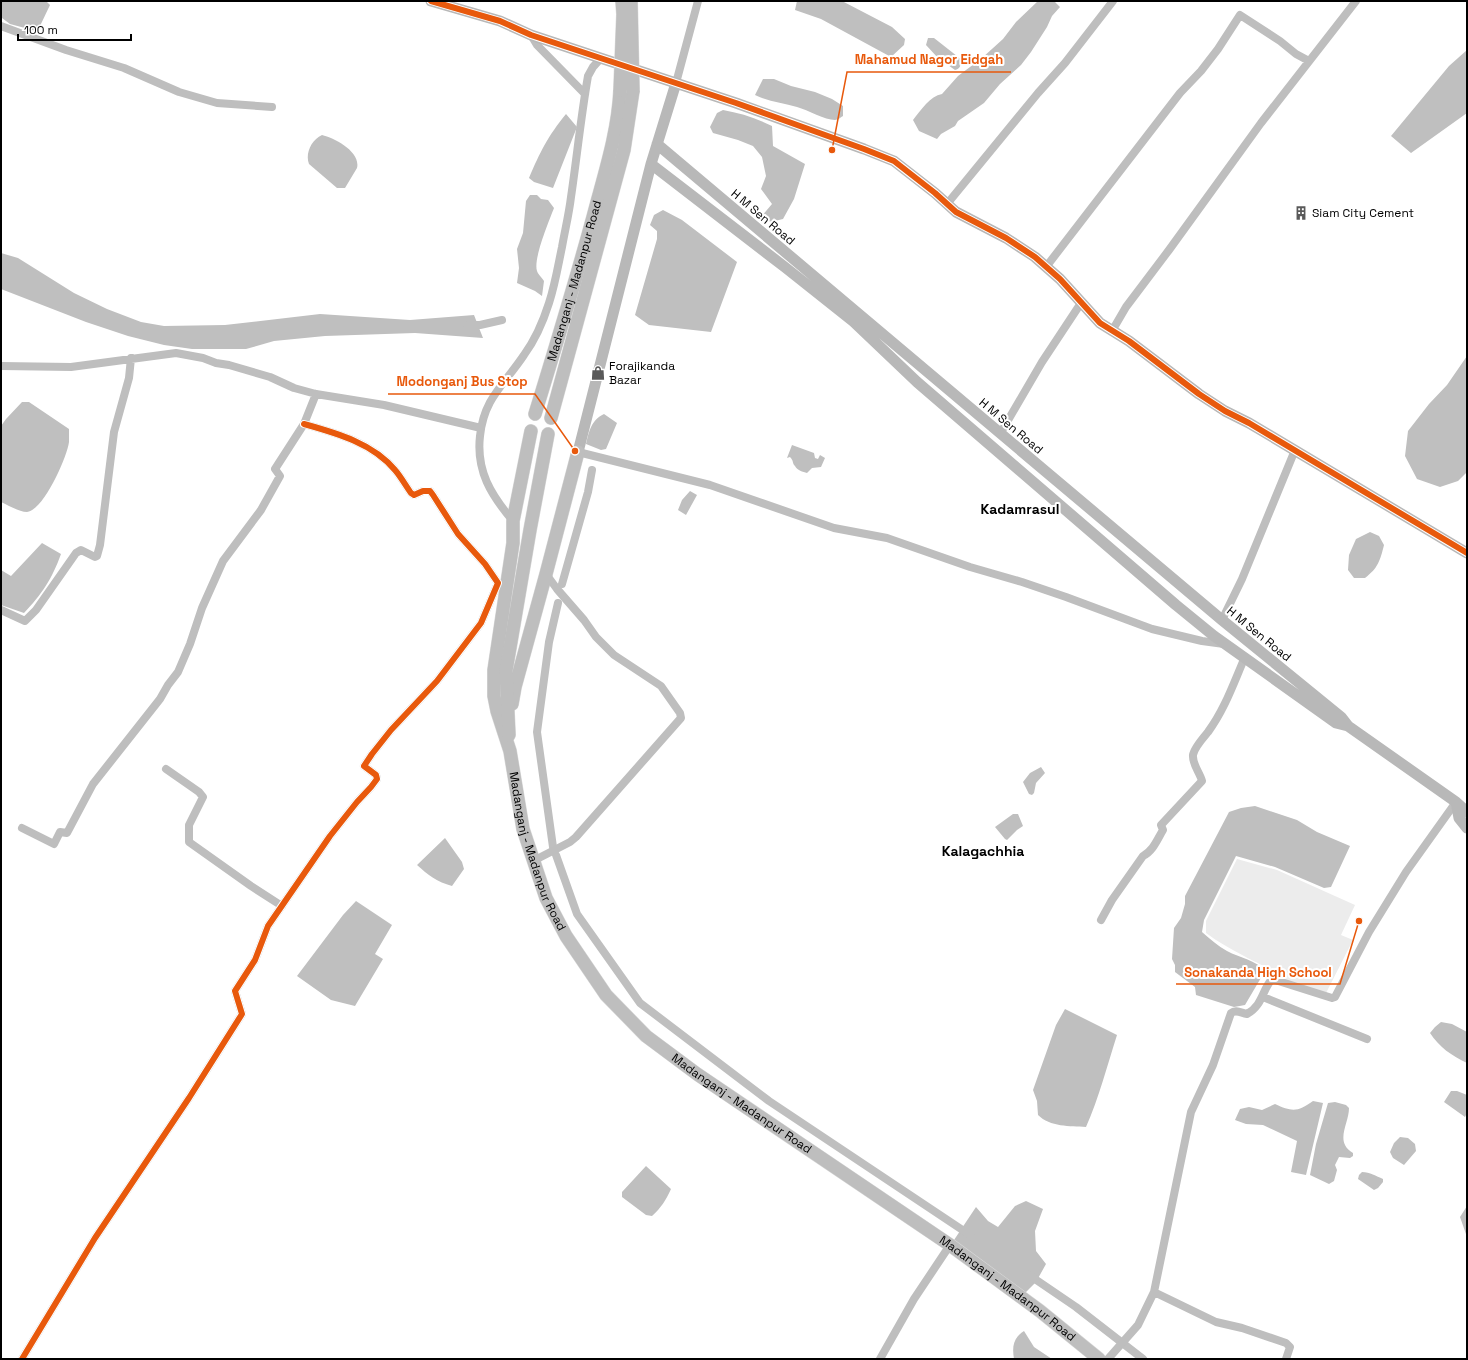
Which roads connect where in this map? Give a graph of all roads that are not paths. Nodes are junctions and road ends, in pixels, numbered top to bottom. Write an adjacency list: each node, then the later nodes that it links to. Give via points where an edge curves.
1 (431, 1): 8 (main road, via 500,21)
2 (622, 1): 15 (main road, bridge)
3 (631, 1): 15 (main road, bridge, via 633,91)
4 (698, 1): 11 (street)
5 (1113, 1): 17 (street, via 1065,63)
6 (1356, 1): 10 (street)
7 (1, 26): 13 (street, via 124,68 179,92 217,103)
8 (531, 35): 9 (main road); 12 (street, via 537,45)
9 (601, 58): 11 (main road); 12 (street, via 588,76)
10 (1309, 61): 18 (street, via 1240,15 1201,71 1180,93); 20 (street, via 1261,122 1126,307)
11 (676, 83): 14 (main road); 17 (main road, via 894,161)
12 (585, 94): 27 (street, via 571,198 549,303 531,345 493,394)
13 (272, 107)
14 (657, 144): 16 (main road); 30 (main road, H M Sen Road)
15 (618, 148): 24 (main road, Madanganj - Madanpur Road); 25 (main road, Madanganj - Madanpur Road)
16 (651, 164): 32 (main road); 39 (main road, H M Sen Road, via 854,322 917,382 992,447 1176,605)
17 (947, 204): 18 (main road, via 956,212 1006,238)
18 (1046, 266): 19 (main road)
19 (1081, 303): 20 (main road, via 1100,323); 30 (street, via 1042,362)
20 (1112, 330): 31 (main road, via 1224,411)
21 (131, 358): 22 (street, via 70,367); 23 (street, via 183,354 270,377); 36 (street, via 129,378 114,432 97,556 79,550 36,610 25,621)
22 (1, 366)
23 (316, 394): 26 (street); 27 (street, via 384,405)
24 (535, 414)
25 (551, 418)
26 (304, 424): 47 (street, via 275,469 280,476 265,503 223,561 178,672 160,700 93,784 67,833 60,832 54,844); 50 (street, via 349,438 380,456 395,470 414,495 430,491 458,534 498,583 481,623 437,681 372,754 364,766 376,775 377,779 330,836)
27 (481, 428): 33 (street, via 479,452 483,472 492,493)
28 (531, 430): 33 (main road, Madanganj - Madanpur Road)
29 (548, 434): 41 (main road, Madanganj - Madanpur Road, via 506,671)
30 (1000, 434): 37 (main road, H M Sen Road)
31 (1295, 450): 34 (main road); 37 (street)
32 (578, 452): 35 (main road); 39 (street, via 710,485 834,528 887,538 1022,582 1152,629)
33 (513, 521): 43 (main road, Madanganj - Madanpur Road, via 494,670 494,696)
34 (1467, 553)
35 (546, 574): 41 (main road, via 515,687); 49 (street, via 596,637 614,654 661,686 681,718 576,837)
36 (1, 610)
37 (1222, 620): 38 (main road, H M Sen Road)
38 (1244, 638): 39 (main road); 42 (main road, H M Sen Road, via 1341,717)
39 (1232, 647): 40 (main road, H M Sen Road)
40 (1245, 657): 42 (main road, H M Sen Road, via 1336,723); 51 (street, via 1217,719 1194,752 1193,760 1202,781 1161,825 1163,830 1153,848 1143,856)
41 (509, 722): 43 (main road, Madanganj - Madanpur Road)
42 (1348, 726): 45 (main road, H M Sen Road)
43 (510, 751): 49 (main road, Madanganj - Madanpur Road, via 523,829)
44 (166, 769): 50 (street, via 199,792 202,797 189,825 189,842)
45 (1456, 802): 46 (main road, H M Sen Road); 48 (main road, via 1459,818); 52 (street, via 1406,872 1368,932 1335,997 1272,979)
46 (1467, 812)
47 (22, 828)
48 (1467, 828)
49 (533, 861): 54 (main road, Madanganj - Madanpur Road, via 546,898 566,936 606,995 646,1036 697,1074)
50 (282, 906): 56 (street, via 268,926 255,960 235,991 242,1014 95,1238)
51 (1101, 920)
52 (1263, 997): 53 (street); 55 (street, via 1247,1014 1237,1011 1231,1013 1213,1065 1191,1112)
53 (1367, 1039)
54 (950, 1245): 57 (street, via 914,1299); 58 (main road, Madanganj - Madanpur Road, via 1040,1311)
55 (1154, 1292): 59 (street, via 1138,1325); 60 (street, via 1216,1322 1286,1343 1290,1348)
56 (22, 1359)
57 (880, 1359)
58 (1099, 1359)
59 (1108, 1359)
60 (1286, 1359)

